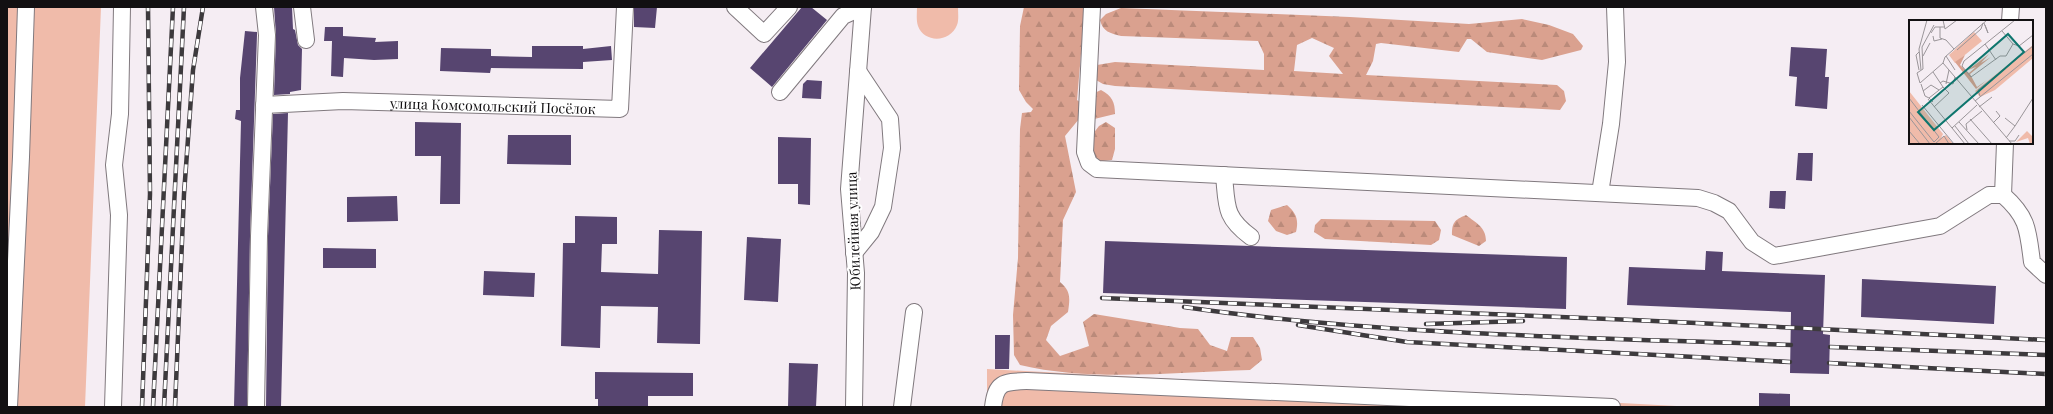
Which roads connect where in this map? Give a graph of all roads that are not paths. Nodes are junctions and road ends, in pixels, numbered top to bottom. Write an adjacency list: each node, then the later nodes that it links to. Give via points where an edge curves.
1 (26, 7): 25 (street)
2 (122, 7): 26 (street, via 120,114 114,165 119,215)
3 (264, 7): 16 (street)
4 (302, 7): 13 (street)
5 (625, 7): 16 (street, улица Комсомольский Посёлок, via 620,109 343,101)
6 (734, 7): 7 (street, via 764,34)
7 (789, 7)
8 (863, 7): 14 (street, Юбилейная улица); 15 (street, via 843,16)
9 (1092, 7): 18 (street, via 1085,152 1089,163 1097,169)
10 (1615, 7): 19 (street, via 1617,62 1611,124)
11 (2011, 7): 12 (street)
12 (2010, 20)
13 (306, 40)
14 (858, 71): 22 (street, Юбилейная улица, via 849,189); 22 (street, via 890,119 892,148 883,207 871,232)
15 (780, 92)
16 (264, 105): 27 (street)
17 (2005, 144): 20 (street)
18 (1224, 175): 19 (street); 21 (street, via 1227,210 1236,226)
19 (1600, 193): 20 (street, via 1698,198 1714,202 1729,211 1752,242 1774,256 1940,226 1989,195)
20 (2003, 195): 23 (street, via 2017,208 2028,231 2032,262)
21 (1251, 237)
22 (854, 253): 28 (street, Юбилейная улица)
23 (2046, 275)
24 (914, 312): 29 (street)
25 (9, 407)
26 (113, 407)
27 (256, 407)
28 (854, 407)
29 (902, 407)
30 (993, 407): 31 (street, via 995,392 1000,386 1009,382 1026,381)
31 (1612, 407)

